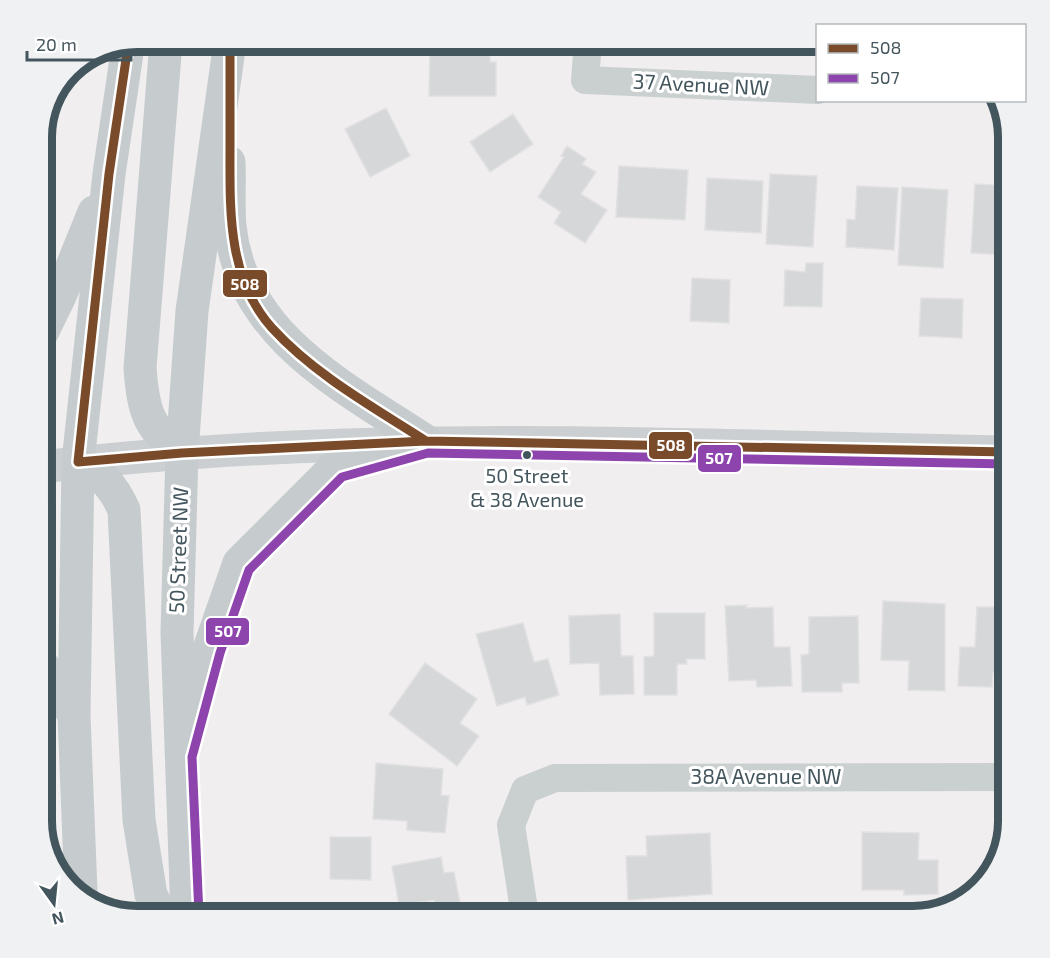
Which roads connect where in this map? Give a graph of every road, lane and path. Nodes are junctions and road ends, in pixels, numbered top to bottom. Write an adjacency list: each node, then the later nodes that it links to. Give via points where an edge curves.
1 (165, 53): 11 (main road, via 140,368 149,421 164,441)
2 (229, 53): 11 (main road, 50 Street NW, via 192,311)
3 (230, 53): 9 (main road, via 230,227 240,269 254,303 272,328 319,371)
4 (587, 53): 6 (street, 37 Avenue NW, via 585,80)
5 (127, 54): 7 (main road)
6 (816, 90)
7 (109, 174): 8 (main road); 12 (main road)
8 (53, 310)
9 (426, 441): 10 (street); 11 (street); 16 (main road, via 336,466 239,562 209,649)
10 (997, 452)
11 (182, 453): 12 (street); 16 (main road, 50 Street NW, via 177,632)
12 (78, 462): 13 (street); 15 (main road); 19 (main road, via 105,478 124,510 139,820 151,895)
13 (53, 465)
14 (53, 682): 15 (main road)
15 (74, 715): 18 (main road)
16 (180, 756): 20 (main road, 50 Street NW)
17 (998, 777): 21 (street, 38A Avenue NW, via 555,778 525,790 511,825)
18 (80, 874)
19 (157, 906)
20 (187, 906)
21 (523, 906)

